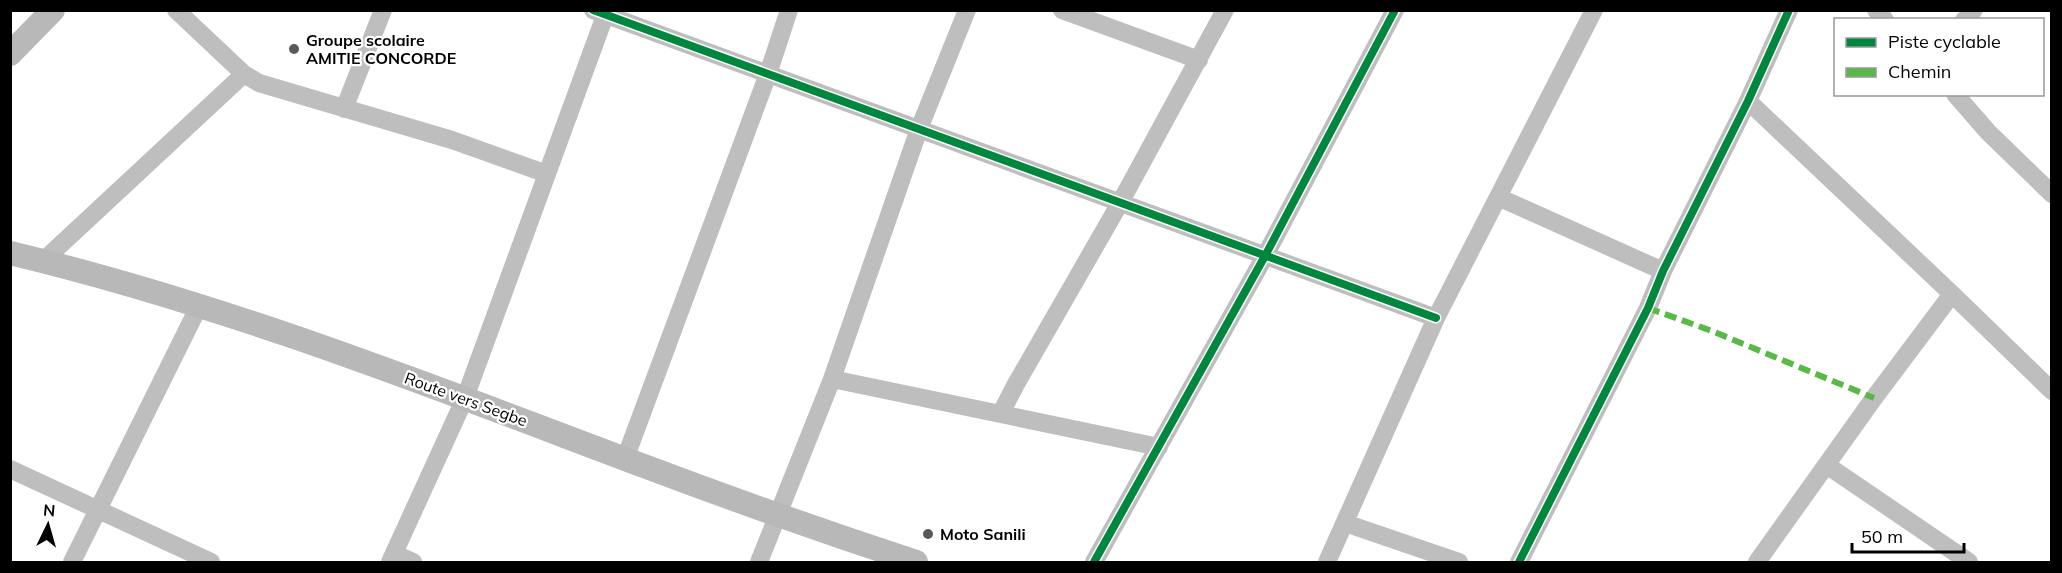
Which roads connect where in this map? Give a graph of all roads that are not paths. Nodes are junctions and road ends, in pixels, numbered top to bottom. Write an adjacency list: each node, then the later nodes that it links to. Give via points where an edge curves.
1 (53, 10): 12 (main road)
2 (176, 10): 14 (street)
3 (383, 10): 18 (street)
4 (789, 10): 15 (street)
5 (967, 10): 19 (street)
6 (1062, 10): 13 (street)
7 (1225, 10): 13 (street)
8 (1594, 10): 22 (street)
9 (1789, 10): 17 (street)
10 (1395, 11): 25 (street)
11 (602, 12): 15 (street); 20 (street)
12 (10, 54)
13 (1199, 60): 23 (street)
14 (244, 74): 18 (street, via 259,83); 26 (street)
15 (768, 74): 19 (street); 36 (street)
16 (1957, 96): 21 (street)
17 (1748, 101): 27 (street); 28 (street)
18 (344, 109): 20 (street, via 443,137)
19 (919, 129): 23 (street); 31 (street)
20 (548, 174): 33 (street)
21 (2052, 195)
22 (1498, 197): 27 (street); 30 (street)
23 (1120, 202): 25 (street); 34 (street)
24 (10, 253): 26 (main road, Route vers Segbe)
25 (1265, 256): 30 (street); 35 (street)
26 (43, 261): 29 (main road, Route vers Segbe)
27 (1663, 271): 51 (street)
28 (1953, 294): 32 (street); 37 (street)
29 (200, 306): 33 (main road, Route vers Segbe); 39 (street)
30 (1436, 318): 41 (street)
31 (832, 379): 34 (street); 40 (street)
32 (2052, 391)
33 (465, 398): 36 (main road, Route vers Segbe); 42 (street)
34 (1001, 413): 35 (street)
35 (1160, 447): 48 (street)
36 (624, 459): 40 (main road, Route vers Segbe)
37 (1827, 466): 52 (street); 53 (street)
38 (10, 469): 39 (street)
39 (99, 512): 43 (street); 44 (street)
40 (780, 514): 46 (street); 47 (main road, Route vers Segbe)
41 (1345, 523): 49 (street); 50 (street)
42 (392, 558): 45 (street)
43 (72, 562)
44 (211, 562)
45 (413, 562)
46 (759, 562)
47 (916, 562)
48 (1094, 562)
49 (1327, 562)
50 (1459, 562)
51 (1519, 562)
52 (1757, 562)
53 (1969, 562)

